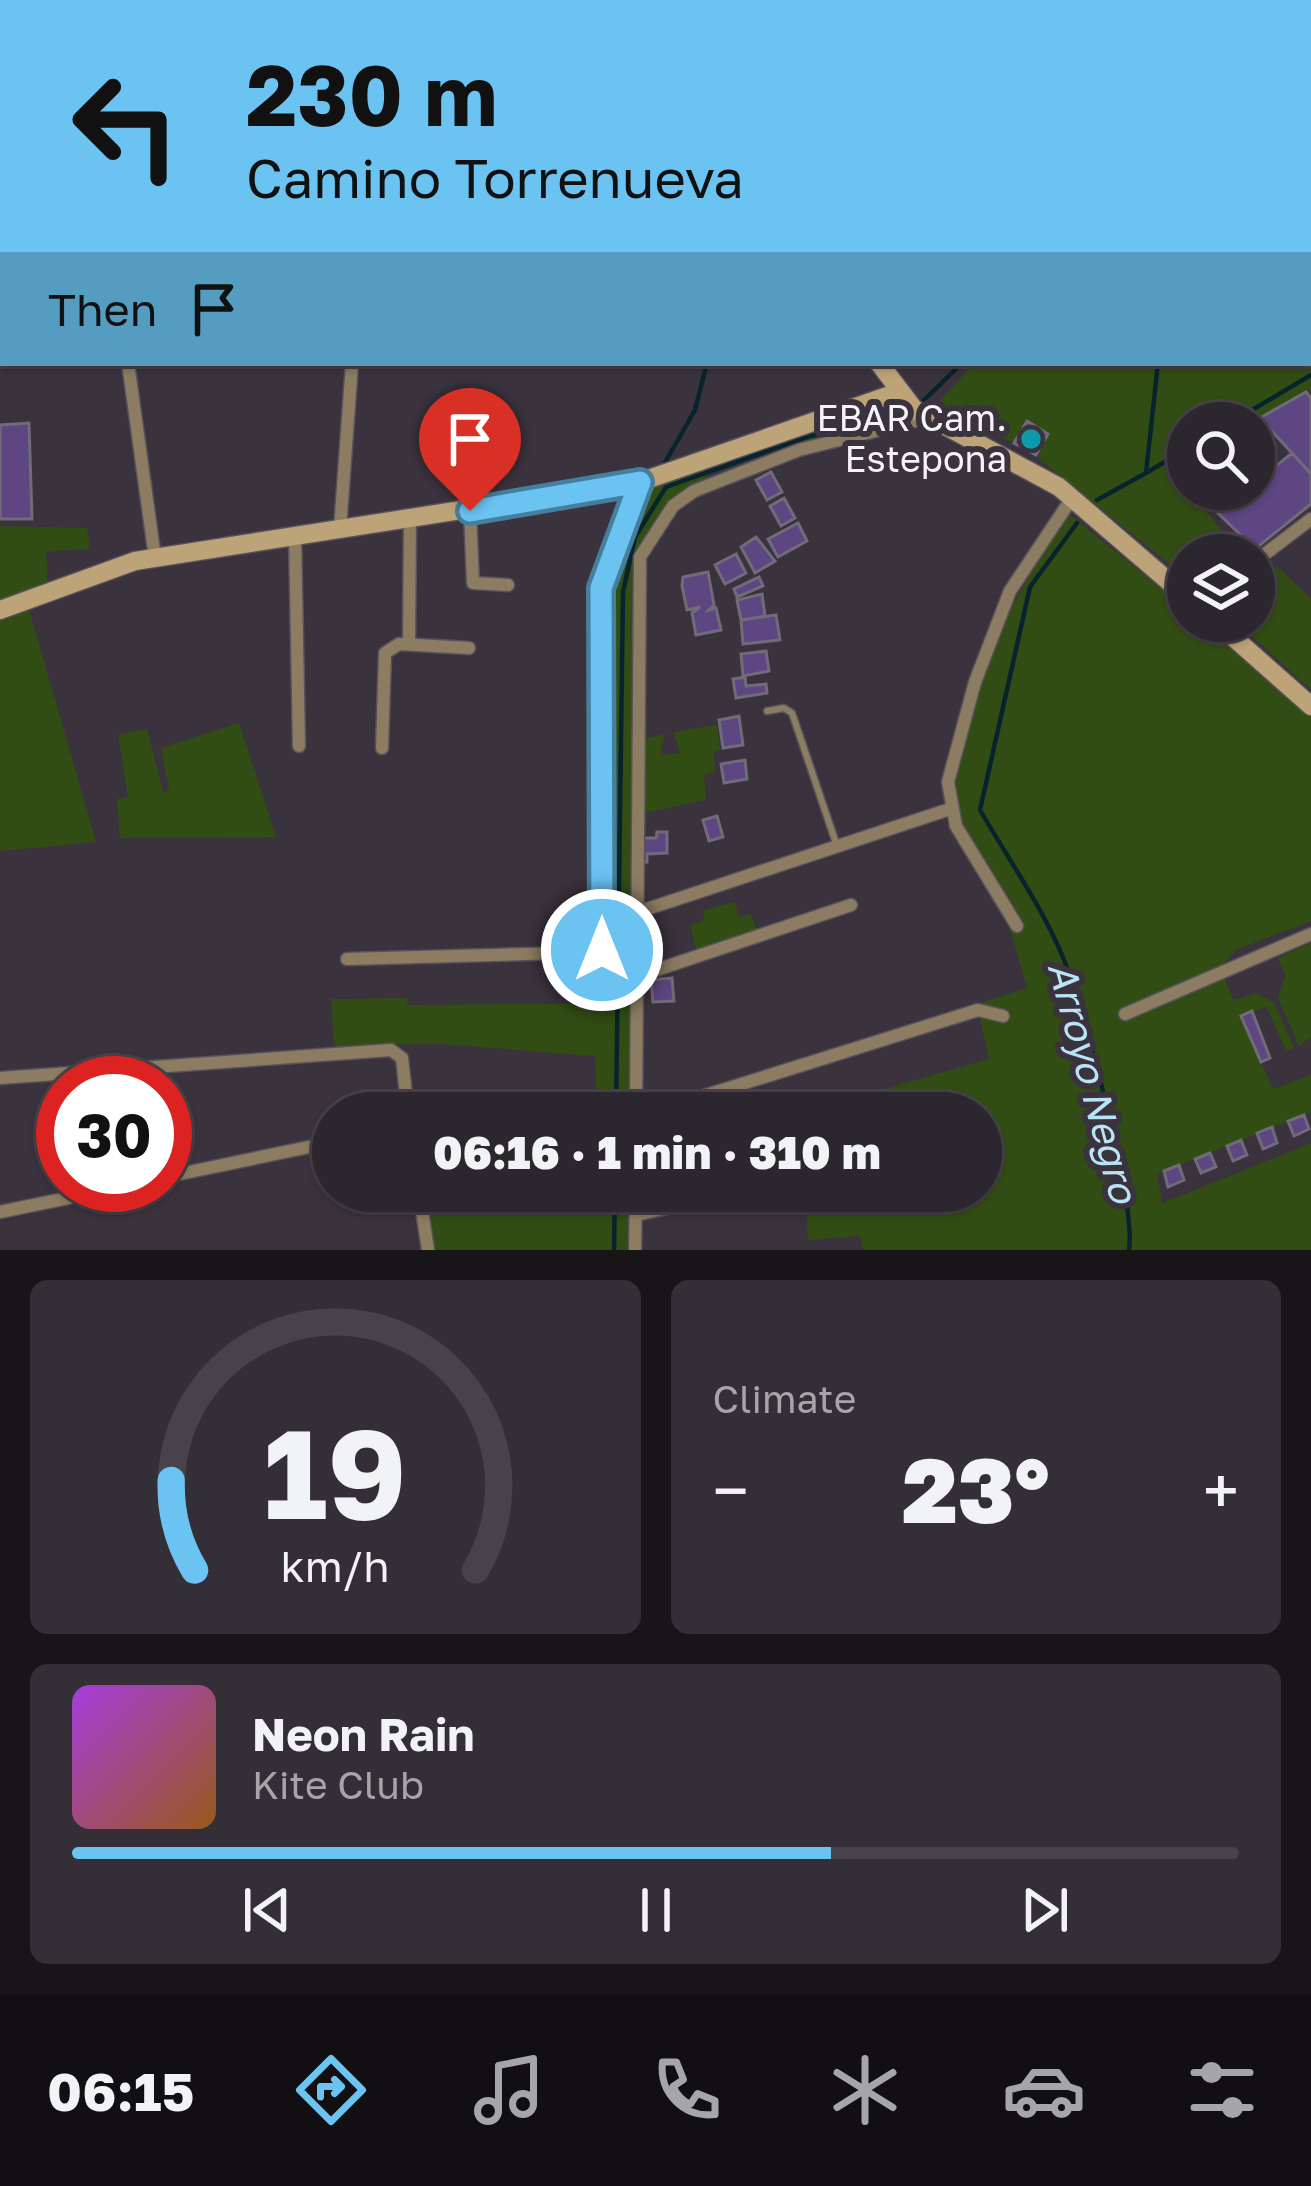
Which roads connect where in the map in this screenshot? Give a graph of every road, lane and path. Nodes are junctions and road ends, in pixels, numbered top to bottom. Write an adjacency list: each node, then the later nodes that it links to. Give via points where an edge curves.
1 (128, 366): 14 (street)
2 (352, 366): 11 (street)
3 (904, 390): 4 (street); 4 (street); 7 (street)
4 (796, 440): 5 (street)
5 (709, 471): 6 (street); 28 (street, via 676,502 638,562)
6 (640, 482): 8 (street); 31 (street, via 601,588 601,952)
7 (1072, 497): 15 (street); 25 (street, via 1010,591 990,641 952,760)
8 (470, 511): 9 (street); 16 (street, via 472,584)
9 (410, 519): 11 (street); 19 (street)
10 (1311, 519): 13 (street)
11 (340, 530): 12 (street)
12 (295, 536): 14 (street); 23 (street)
13 (1275, 546)
14 (155, 558): 17 (street)
15 (1167, 580)
16 (508, 585)
17 (0, 610)
18 (1239, 642): 21 (street)
19 (409, 644): 20 (street); 24 (street, via 382,657)
20 (470, 648)
21 (1311, 706)
22 (767, 711): 26 (lane, via 792,713)
23 (299, 746)
24 (382, 748)
25 (950, 809): 26 (street); 29 (street)
26 (837, 846): 28 (street)
27 (851, 904): 32 (street)
28 (635, 913): 32 (street)
29 (1017, 926)
30 (1311, 934): 33 (street)
31 (347, 959)
32 (634, 976): 37 (street)
33 (1125, 1014)
34 (1003, 1016): 38 (street, via 973,1012)
35 (0, 1078): 36 (street, via 391,1050 402,1058)
36 (406, 1092)
37 (636, 1092)
38 (716, 1092)
39 (312, 1146): 40 (street)
40 (192, 1171)
41 (36, 1205): 42 (street)
42 (0, 1212)
43 (422, 1212): 46 (street)
44 (655, 1212): 45 (street)
45 (636, 1215): 47 (street)
46 (428, 1250)
47 (635, 1250)

